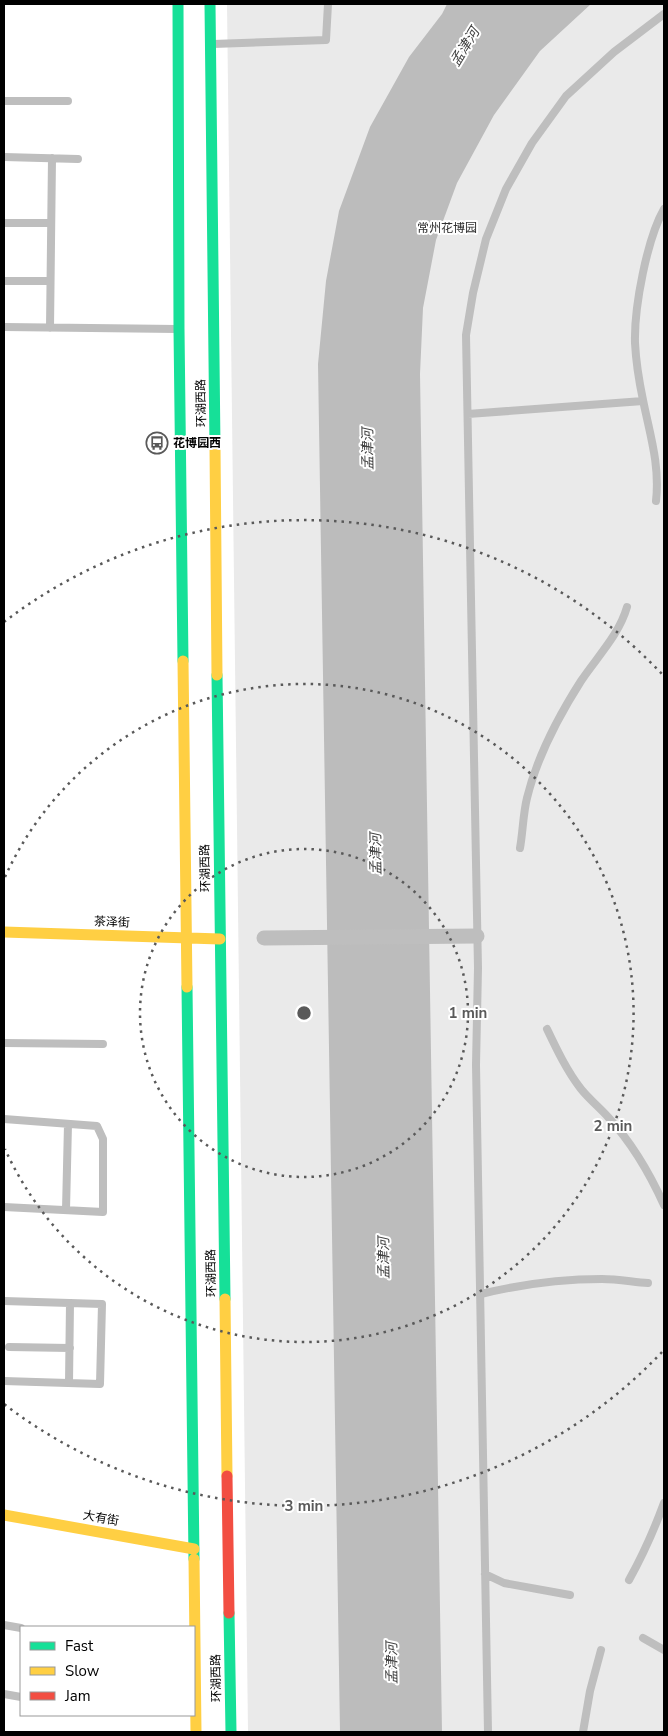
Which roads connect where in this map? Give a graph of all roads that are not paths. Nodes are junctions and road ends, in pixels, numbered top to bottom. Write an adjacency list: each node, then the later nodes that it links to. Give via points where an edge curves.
1 (178, 4): 18 (main road, 环湖西路)
2 (210, 4): 5 (main road, 环湖西路)
3 (328, 4): 5 (lane, via 326,40)
4 (664, 14): 20 (lane, via 614,52 566,96 532,143 506,189 486,239 473,293 466,335)
5 (211, 44): 28 (main road, 环湖西路)
6 (4, 101): 7 (lane)
7 (68, 101)
8 (4, 157): 9 (lane)
9 (52, 158): 10 (lane); 13 (lane)
10 (78, 159)
11 (664, 208): 19 (lane, via 651,243 637,310 635,342)
12 (4, 223): 13 (lane)
13 (51, 224): 15 (lane)
14 (4, 281): 15 (lane)
15 (50, 281): 17 (lane)
16 (4, 328): 17 (lane)
17 (50, 328): 18 (lane)
18 (179, 329): 26 (main road, 环湖西路)
19 (643, 401): 20 (lane); 21 (lane, via 656,456)
20 (468, 414): 25 (lane)
21 (656, 502)
22 (627, 607): 23 (lane, via 616,633 567,704 542,755 527,799)
23 (520, 848)
24 (4, 932): 26 (main road, 茶泽街)
25 (470, 936): 27 (street); 38 (lane)
26 (187, 938): 28 (main road, 茶泽街); 47 (main road, 环湖西路)
27 (264, 938)
28 (220, 939): 61 (main road, 环湖西路)
29 (547, 1028): 34 (lane, via 581,1090 633,1148)
30 (4, 1043): 31 (lane)
31 (103, 1044)
32 (4, 1119): 33 (lane)
33 (68, 1124): 36 (lane); 36 (lane, via 98,1126 103,1138 103,1212)
34 (664, 1205)
35 (4, 1207): 36 (lane)
36 (66, 1210)
37 (648, 1283): 38 (lane, via 604,1278 552,1281)
38 (481, 1294): 48 (lane)
39 (4, 1300): 40 (lane)
40 (70, 1303): 42 (lane); 44 (lane, via 102,1304 100,1384)
41 (9, 1347): 42 (lane)
42 (70, 1348): 44 (lane)
43 (4, 1381): 44 (lane)
44 (69, 1383)
45 (664, 1503): 49 (lane, via 655,1529)
46 (4, 1515): 47 (main road, 大有街)
47 (194, 1549): 52 (main road, 环湖西路)
48 (485, 1574): 50 (lane, via 504,1583); 62 (lane)
49 (629, 1580)
50 (570, 1595)
51 (4, 1625): 53 (lane)
52 (195, 1626)
53 (20, 1628)
54 (642, 1638): 57 (lane)
55 (195, 1640): 60 (main road, 环湖西路)
56 (601, 1650): 63 (lane)
57 (664, 1650)
58 (4, 1694): 59 (lane)
59 (20, 1697)
60 (196, 1732)
61 (231, 1732)
62 (488, 1732)
63 (583, 1732)

